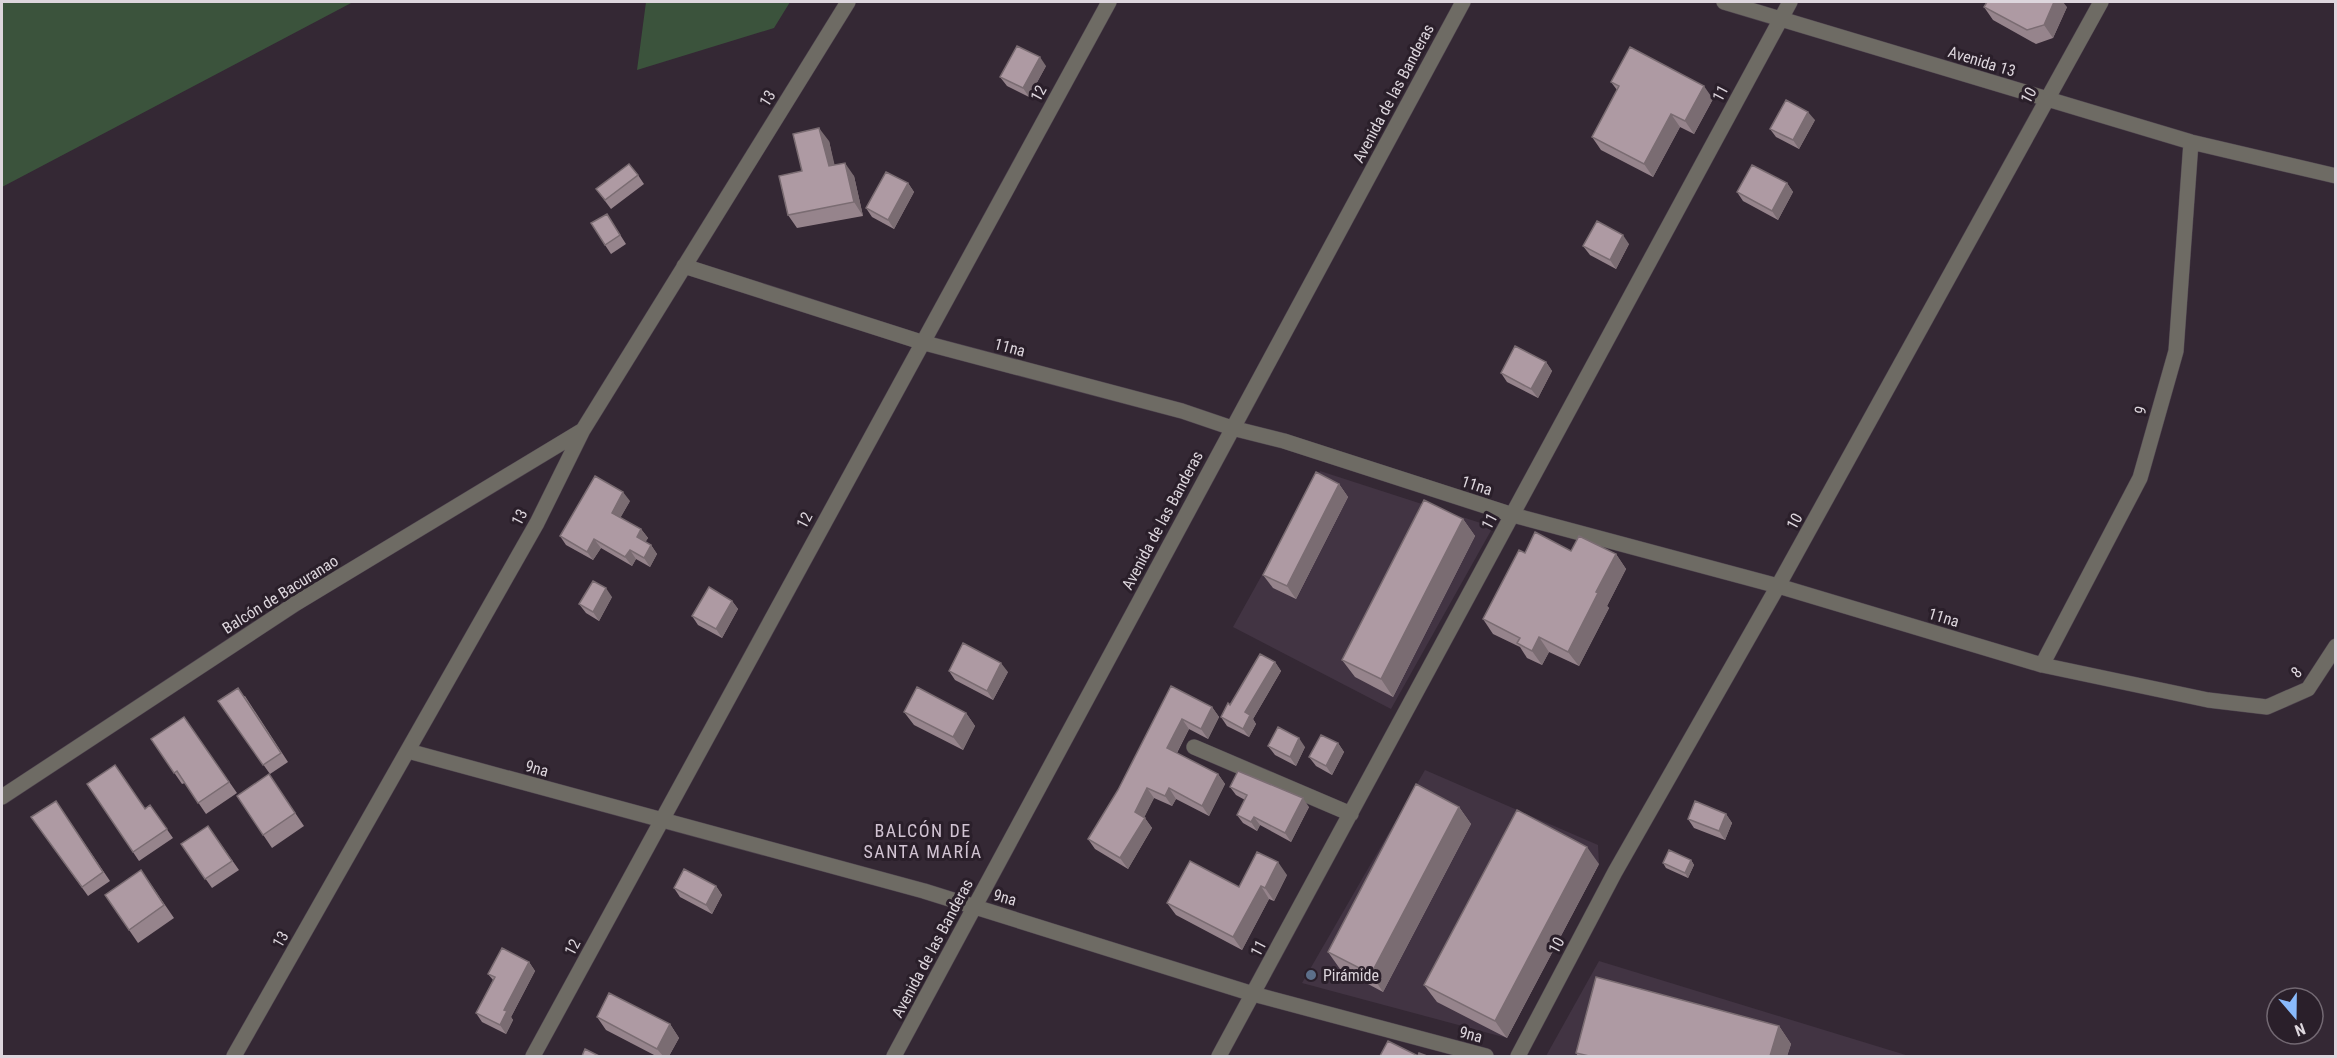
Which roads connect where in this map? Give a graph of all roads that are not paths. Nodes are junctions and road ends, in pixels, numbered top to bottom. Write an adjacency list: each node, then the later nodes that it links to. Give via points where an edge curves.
1 (848, 2): 11 (street, 13)
2 (1109, 2): 12 (street, 12)
3 (1463, 2): 13 (street, Avenida de las Banderas)
4 (1724, 2): 7 (street, Avenida 13)
5 (1790, 2): 7 (street, 11)
6 (2101, 2): 8 (street, 10)
7 (1781, 18): 8 (street, Avenida 13); 15 (street, 11)
8 (2047, 99): 9 (street, Avenida 13); 16 (street, 10)
9 (2191, 142): 10 (street, Avenida 13); 18 (street, 9, via 2176,351 2140,478)
10 (2336, 176)
11 (684, 266): 12 (street, 11na); 14 (street, 13)
12 (921, 342): 13 (street, 11na, via 1182,411); 24 (street, 12)
13 (1232, 428): 15 (street, 11na); 25 (street, Avenida de las Banderas)
14 (583, 430): 21 (street, 13, via 537,523); 22 (street, Balcón de Bacuranao, via 295,604)
15 (1513, 515): 16 (street, 11na); 23 (street, 11)
16 (1778, 586): 18 (street, 11na); 32 (street, 10, via 1615,872)
17 (2336, 646): 19 (street, 8, via 2308,689)
18 (2042, 665): 19 (street, 11na, via 2208,700)
19 (2267, 707)
20 (1194, 747): 23 (street)
21 (408, 751): 24 (street, 9na); 27 (street, 13)
22 (2, 797)
23 (1351, 814): 26 (street, 11)
24 (662, 821): 25 (street, 9na); 28 (street, 12)
25 (975, 907): 26 (street, 9na); 29 (street, Avenida de las Banderas)
26 (1253, 994): 30 (street, 11); 31 (street, 9na)
27 (234, 1056)
28 (534, 1056)
29 (894, 1056)
30 (1219, 1056)
31 (1486, 1056)
32 (1518, 1056)

